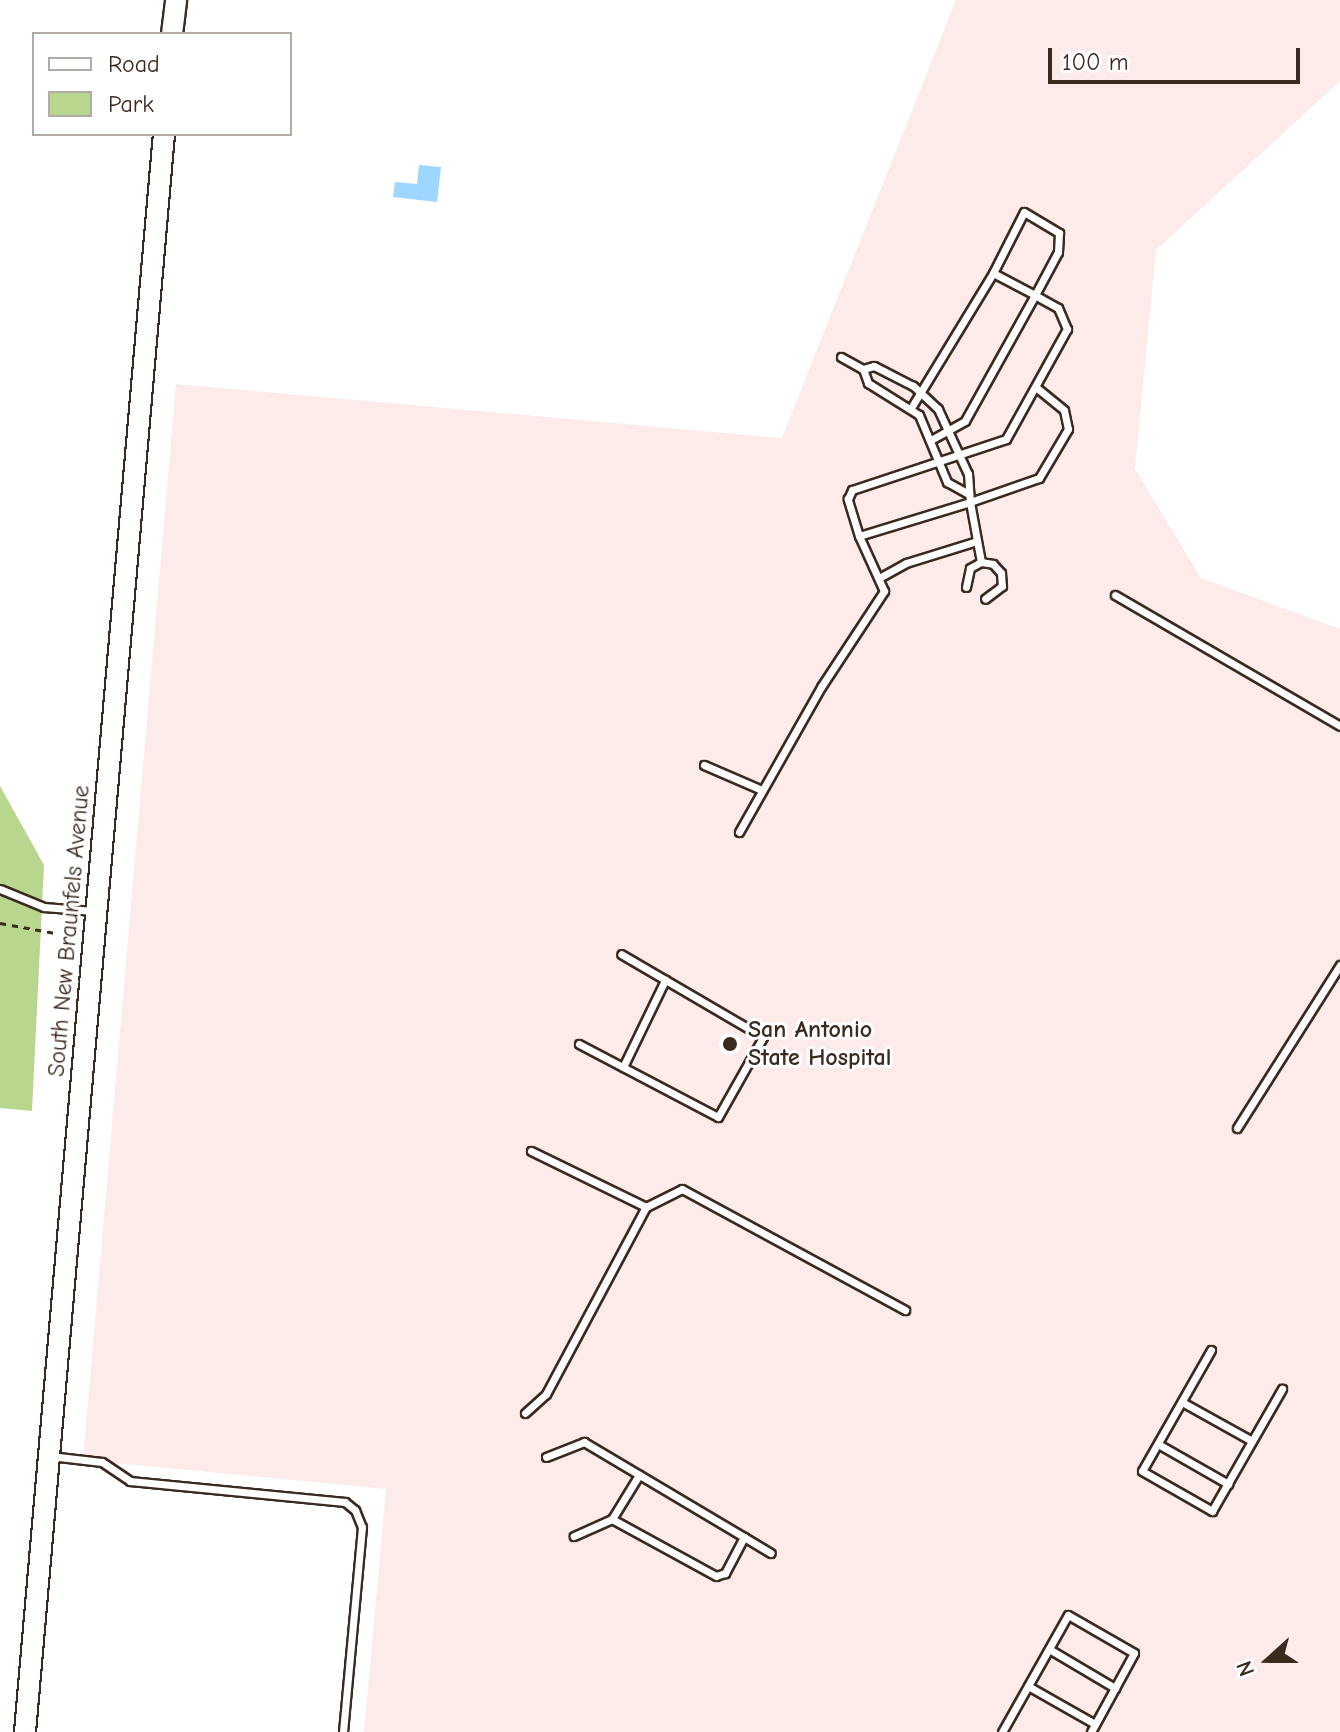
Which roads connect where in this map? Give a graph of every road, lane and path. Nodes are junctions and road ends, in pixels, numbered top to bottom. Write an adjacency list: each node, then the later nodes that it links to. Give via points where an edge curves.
1 (176, 0): 2 (main road)
2 (172, 32)
3 (164, 136): 28 (main road, South New Braunfels Avenue)
4 (993, 273): 5 (lane); 5 (lane, via 1024,212 1062,240); 9 (lane)
5 (1035, 295): 8 (lane, via 1058,308 1067,329); 11 (lane, via 965,421)
6 (841, 357): 7 (lane)
7 (863, 369): 9 (lane, via 874,366); 10 (lane, via 868,383)
8 (1036, 387): 13 (lane, via 1006,439); 15 (lane, via 1068,419 1068,429 1046,469 1030,484)
9 (922, 393): 10 (lane); 11 (lane)
10 (911, 408): 12 (lane)
11 (950, 432): 12 (lane); 13 (lane)
12 (933, 439): 14 (lane)
13 (960, 455): 14 (lane); 15 (lane, via 968,474)
14 (940, 461): 15 (lane, via 947,482); 16 (lane, via 852,490 848,499)
15 (968, 498): 16 (lane); 17 (lane)
16 (859, 536): 19 (lane)
17 (974, 542): 18 (lane); 19 (lane, via 906,563)
18 (981, 562): 20 (lane, via 967,573); 22 (lane, via 998,568 1003,580 999,592)
19 (879, 578): 25 (lane, via 884,591 874,610 821,687)
20 (966, 587)
21 (1115, 595): 23 (lane)
22 (985, 599)
23 (1340, 726)
24 (704, 765): 25 (lane)
25 (762, 790): 26 (lane)
26 (739, 832)
27 (0, 889): 28 (lane, via 44,907)
28 (97, 911): 46 (main road, South New Braunfels Avenue)
29 (0, 923): 30 (path)
30 (55, 933)
31 (621, 954): 33 (lane)
32 (1340, 965): 36 (lane)
33 (665, 980): 35 (lane); 35 (lane, via 763,1037 718,1117)
34 (579, 1044): 35 (lane)
35 (623, 1067)
36 (1237, 1128)
37 (531, 1151): 38 (lane)
38 (646, 1207): 39 (lane, via 682,1189); 43 (lane, via 546,1394)
39 (905, 1310)
40 (1211, 1350): 42 (lane)
41 (1282, 1389): 44 (lane)
42 (1182, 1402): 44 (lane); 45 (lane)
43 (525, 1413)
44 (1252, 1441): 49 (lane)
45 (1158, 1444): 49 (lane); 49 (lane, via 1142,1471 1212,1511)
46 (48, 1456): 59 (main road, South New Braunfels Avenue); 60 (lane, via 102,1462 130,1481 345,1502 355,1510 362,1527)
47 (546, 1457): 48 (lane, via 584,1442)
48 (639, 1475): 50 (lane); 52 (lane)
49 (1228, 1484)
50 (612, 1519): 51 (lane); 52 (lane, via 716,1576 725,1573)
51 (574, 1536)
52 (744, 1537): 53 (lane)
53 (771, 1553)
54 (1049, 1649): 55 (lane); 56 (lane); 56 (lane, via 1068,1615 1134,1653)
55 (1028, 1686): 57 (lane); 58 (lane)
56 (1115, 1688): 57 (lane)
57 (1093, 1728)
58 (1004, 1729): 61 (lane)
59 (25, 1732)
60 (343, 1732)
61 (1015, 1732)

